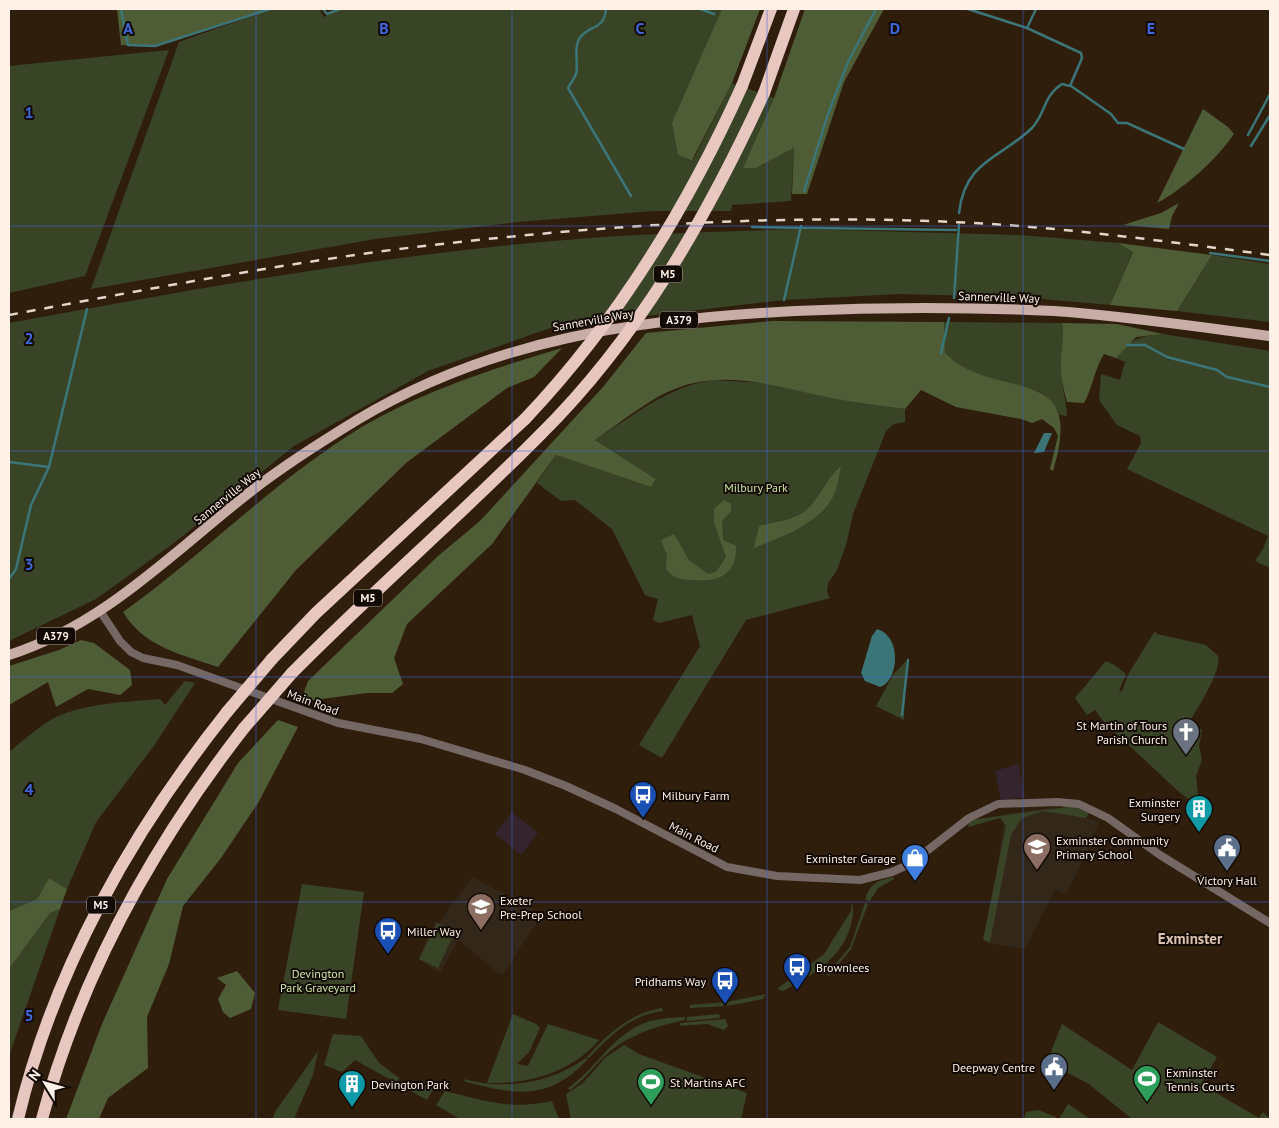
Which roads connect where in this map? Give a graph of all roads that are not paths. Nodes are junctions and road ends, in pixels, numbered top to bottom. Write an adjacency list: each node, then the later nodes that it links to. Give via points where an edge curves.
1 (771, 9): 7 (highway, M5, bridge, via 742,86 685,202 643,270 588,348 525,418 316,613 272,659 226,712 166,793 115,877 64,984)
2 (794, 9): 8 (highway, M5, bridge, via 764,93 722,179 662,282 602,366 466,510 361,604 292,673 215,765 162,843 129,900 82,999)
3 (1270, 336): 4 (main road, Sannerville Way / A379, via 1056,312 847,309 669,321 559,338 435,380 351,424 252,490 162,566)
4 (100, 611): 5 (main road, Sannerville Way / A379, via 49,640); 6 (street, Main Road, via 120,641 143,658 177,665 338,723 421,739 525,770 616,809 727,867 754,874 860,880 910,864 969,818 998,804 1079,804 1108,818 1160,855)
5 (9, 655)
6 (1270, 923)
7 (18, 1119)
8 (42, 1119)

